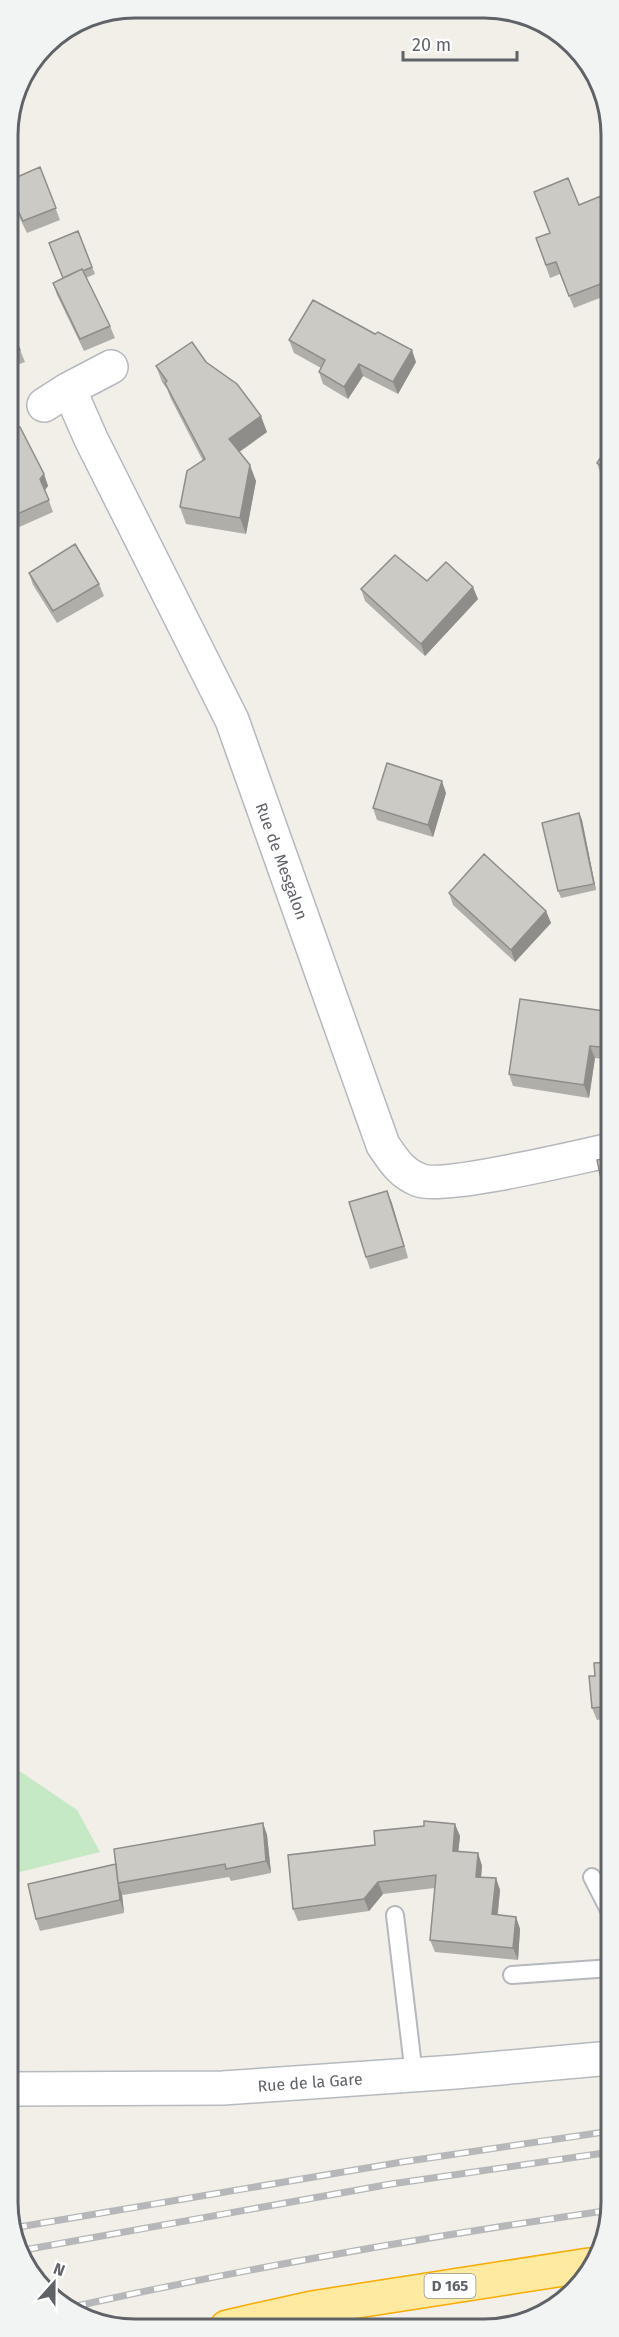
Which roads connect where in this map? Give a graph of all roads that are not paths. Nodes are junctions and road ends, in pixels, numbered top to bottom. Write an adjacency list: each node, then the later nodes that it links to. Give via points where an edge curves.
1 (111, 367): 2 (street, Rue de Mesgalon, via 57,397 91,439 232,720 383,1145 401,1171 421,1182 462,1180)
2 (601, 1152)
3 (592, 1877): 4 (lane)
4 (601, 1895)
5 (395, 1915): 9 (lane)
6 (601, 1969): 7 (lane)
7 (512, 1975)
8 (601, 2059): 9 (street, Rue de la Gare)
9 (414, 2075): 10 (street, Rue de la Gare, via 223,2088)
10 (18, 2089)
11 (582, 2266): 12 (highway, D 165)
12 (263, 2319)

